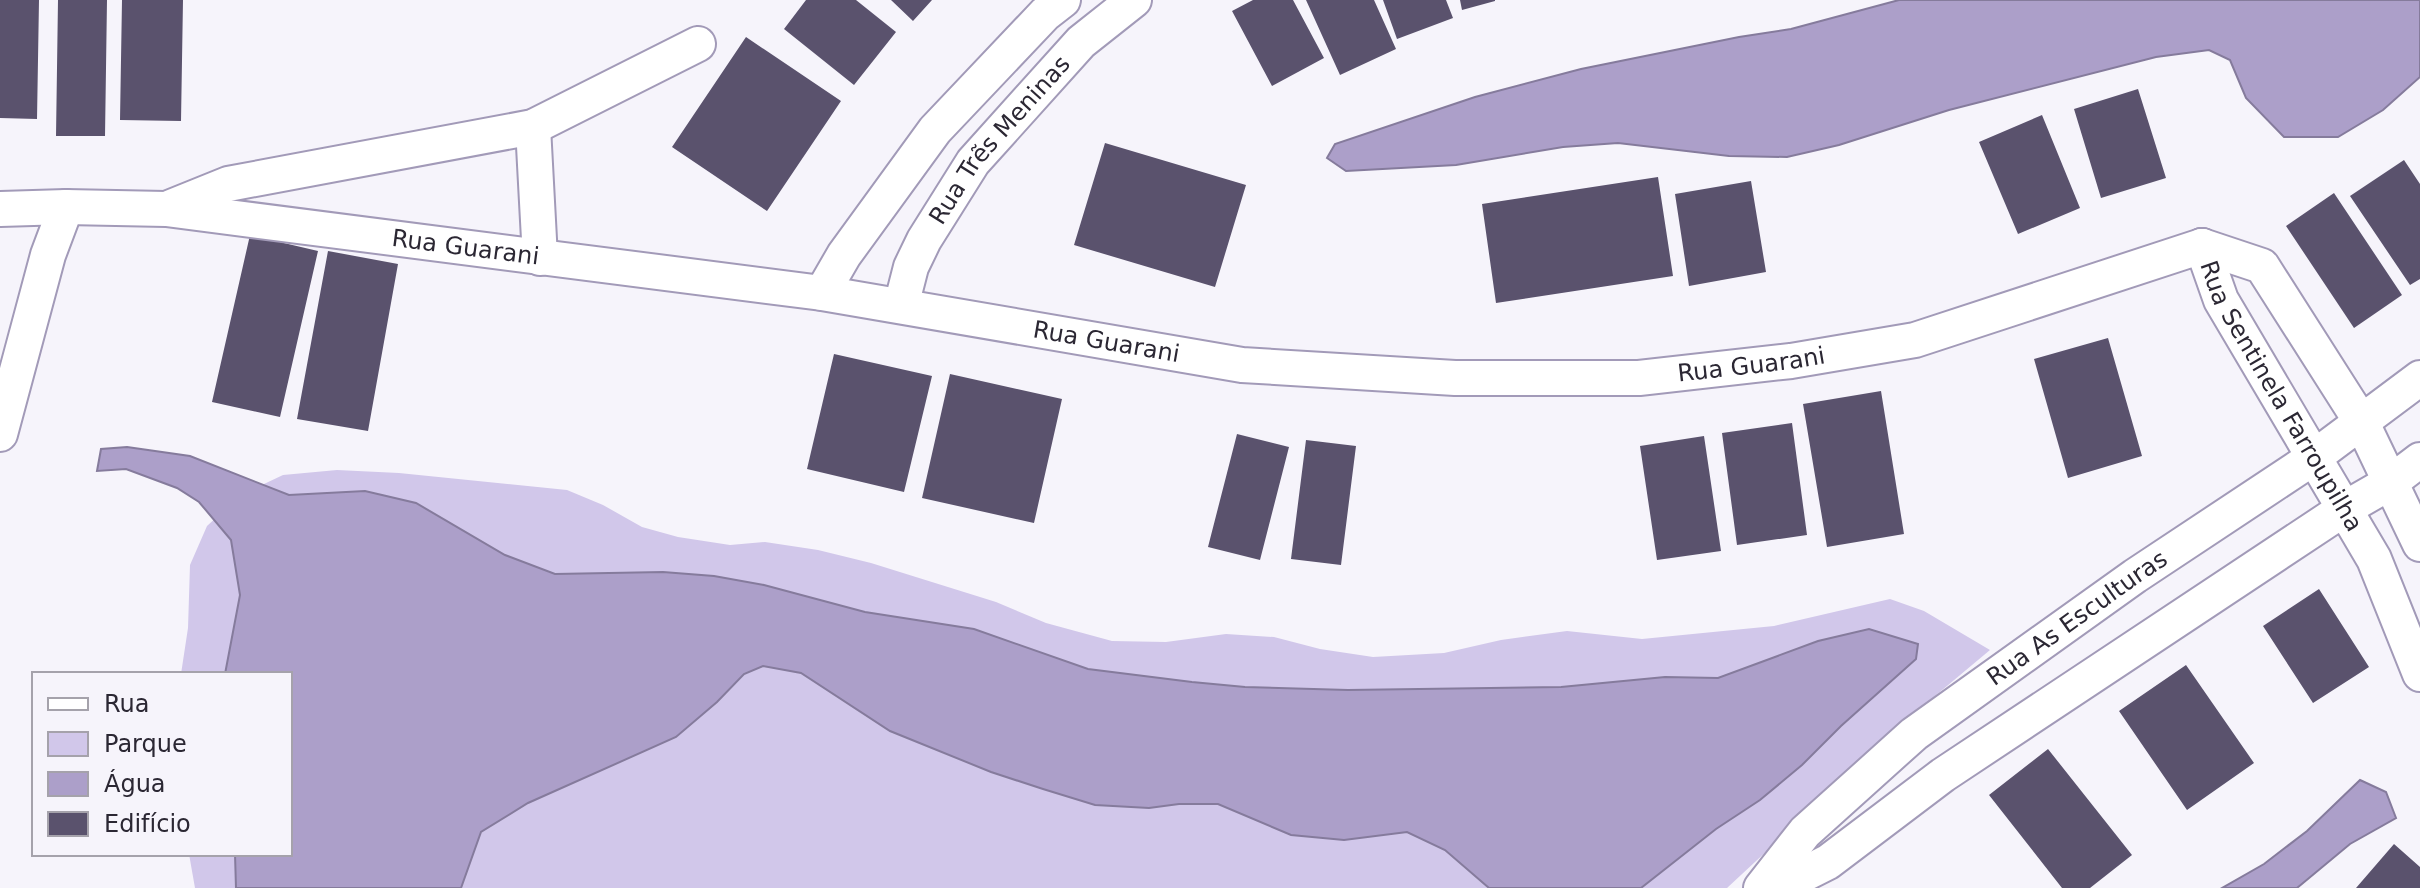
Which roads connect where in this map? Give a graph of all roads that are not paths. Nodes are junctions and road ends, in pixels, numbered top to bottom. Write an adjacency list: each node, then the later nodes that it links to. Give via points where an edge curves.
1 (1063, 0): 10 (street, Rua Trẽs Meninas, via 935,130)
2 (1134, 0): 11 (street, Rua Trẽs Meninas, via 1081,42 973,162 924,240)
3 (698, 44): 4 (street)
4 (533, 127): 7 (street, via 228,184); 9 (street)
5 (66, 207): 6 (street, Rua Guarani); 7 (street, Rua Guarani); 14 (street)
6 (0, 209)
7 (166, 209): 9 (street, Rua Guarani)
8 (2202, 246): 11 (street, Rua Guarani, via 1915,340 1639,378 1455,378 1242,365); 13 (street, Rua Sentinela Farroupilha, via 2262,266); 15 (street, Rua Sentinela Farroupilha, via 2221,300)
9 (540, 258): 10 (street, Rua Guarani)
10 (822, 293): 11 (street, Rua Guarani)
11 (901, 306)
12 (2420, 378): 13 (street, Rua As Esculturas)
13 (2362, 423): 15 (street, Rua As Esculturas); 17 (street, Rua Sentinela Farroupilha)
14 (0, 434)
15 (2313, 458): 18 (street, Rua Sentinela Farroupilha); 21 (street, Rua As Esculturas, via 2135,576 1914,734 1805,832)
16 (2420, 460): 17 (street)
17 (2391, 482): 18 (street); 19 (street, Rua Sentinela Farroupilha)
18 (2344, 509): 20 (street, Rua Sentinela Farroupilha, via 2374,559); 22 (street, via 1943,775 1828,862)
19 (2420, 544)
20 (2420, 674)
21 (1761, 888)
22 (1777, 888)

